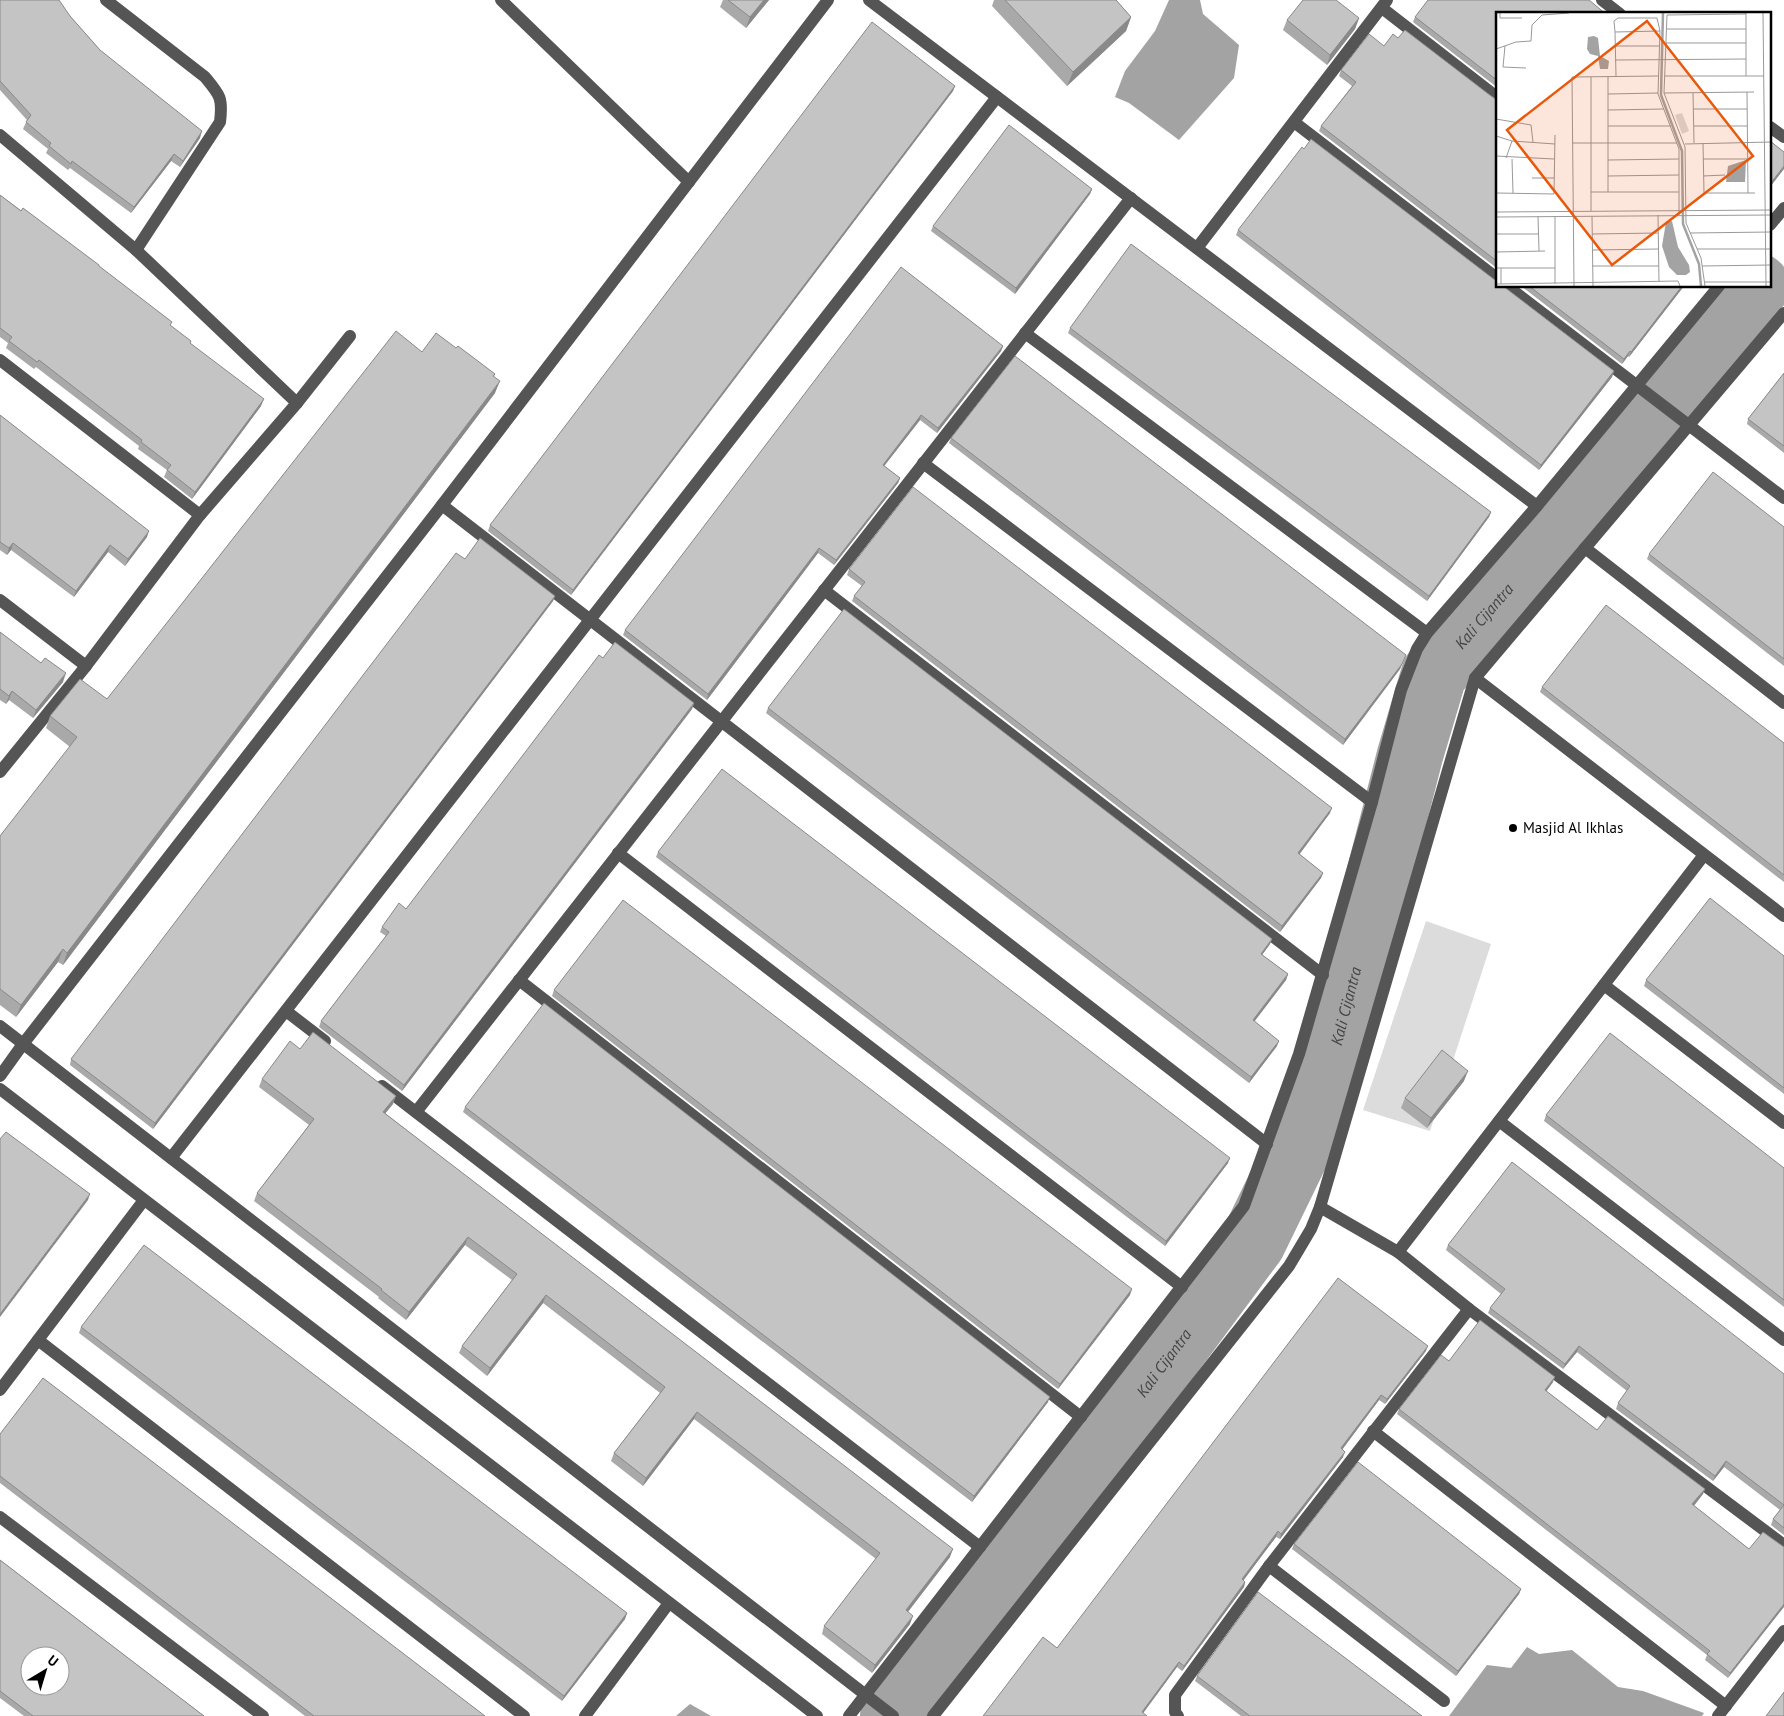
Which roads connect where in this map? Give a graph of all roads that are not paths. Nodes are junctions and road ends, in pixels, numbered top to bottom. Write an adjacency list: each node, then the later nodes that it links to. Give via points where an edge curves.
1 (106, 0): 19 (street, via 205,78 216,90 222,104 220,122)
2 (501, 0): 14 (street)
3 (828, 0): 14 (street)
4 (869, 0): 9 (street)
5 (1602, 0): 7 (street)
6 (1384, 4): 8 (street); 10 (street)
7 (1617, 12)
8 (1496, 96)
9 (997, 97): 15 (street); 38 (street)
10 (1294, 122): 18 (street); 20 (street)
11 (1772, 128): 13 (street)
12 (0, 135): 19 (street)
13 (1784, 137)
14 (689, 182): 32 (street)
15 (1130, 198): 18 (street); 24 (street)
16 (1784, 208): 17 (street)
17 (1772, 223)
18 (1197, 248): 33 (street)
19 (136, 250): 28 (street)
20 (1496, 277)
21 (1510, 288): 27 (street)
22 (1717, 288): 27 (street)
23 (1784, 313): 29 (street)
24 (1025, 333): 30 (street); 39 (street)
25 (350, 336): 28 (street)
26 (0, 360): 34 (street)
27 (1639, 388): 29 (street); 33 (street)
28 (298, 402): 34 (street)
29 (1689, 425): 31 (street); 35 (street)
30 (923, 463): 36 (street); 45 (street)
31 (1784, 498)
32 (442, 505): 38 (street); 54 (street)
33 (1537, 506): 39 (street)
34 (200, 515): 40 (street)
35 (1585, 548): 41 (street); 42 (street)
36 (824, 590): 43 (street); 49 (street)
37 (0, 600): 40 (street)
38 (590, 620): 43 (street); 52 (street)
39 (1427, 633): 45 (street, via 1401,690)
40 (86, 666): 44 (street)
41 (1475, 678): 47 (street); 65 (street)
42 (1784, 703)
43 (721, 722): 46 (street); 62 (street)
44 (0, 772)
45 (1372, 802): 49 (street)
46 (618, 853): 50 (street); 67 (street)
47 (1704, 854): 48 (street); 51 (street)
48 (1784, 916)
49 (1322, 975): 62 (street, via 1299,1054)
50 (519, 980): 59 (street); 72 (street)
51 (1604, 985): 60 (street); 61 (street)
52 (286, 1011): 55 (street); 63 (street)
53 (0, 1026): 54 (street)
54 (23, 1044): 56 (street); 63 (street)
55 (332, 1047)
56 (0, 1076)
57 (370, 1076): 59 (street)
58 (0, 1089): 64 (street)
59 (416, 1112): 76 (street)
60 (1499, 1121): 66 (street); 70 (street)
61 (1784, 1123)
62 (1267, 1144): 67 (street, via 1244,1206)
63 (171, 1158): 80 (street)
64 (144, 1200): 69 (street); 78 (street)
65 (1320, 1207): 66 (street); 89 (street, via 1289,1266)
66 (1398, 1252): 68 (street)
67 (1182, 1288): 72 (street)
68 (1469, 1309): 73 (street); 75 (street)
69 (38, 1340): 71 (street); 84 (street)
70 (1784, 1340)
71 (0, 1390)
72 (1080, 1417): 76 (street)
73 (1373, 1431): 77 (street); 82 (street)
74 (0, 1517): 83 (street)
75 (1784, 1545)
76 (980, 1547): 80 (street)
77 (1268, 1566): 81 (street); 90 (street, via 1175,1696)
78 (669, 1603): 85 (street); 86 (street)
79 (1784, 1631): 82 (street)
80 (869, 1697): 87 (street); 88 (street)
81 (1444, 1701)
82 (1722, 1711)
83 (263, 1716)
84 (524, 1716)
85 (585, 1716)
86 (817, 1716)
87 (848, 1716)
88 (893, 1716)
89 (933, 1716)
90 (1178, 1716)

